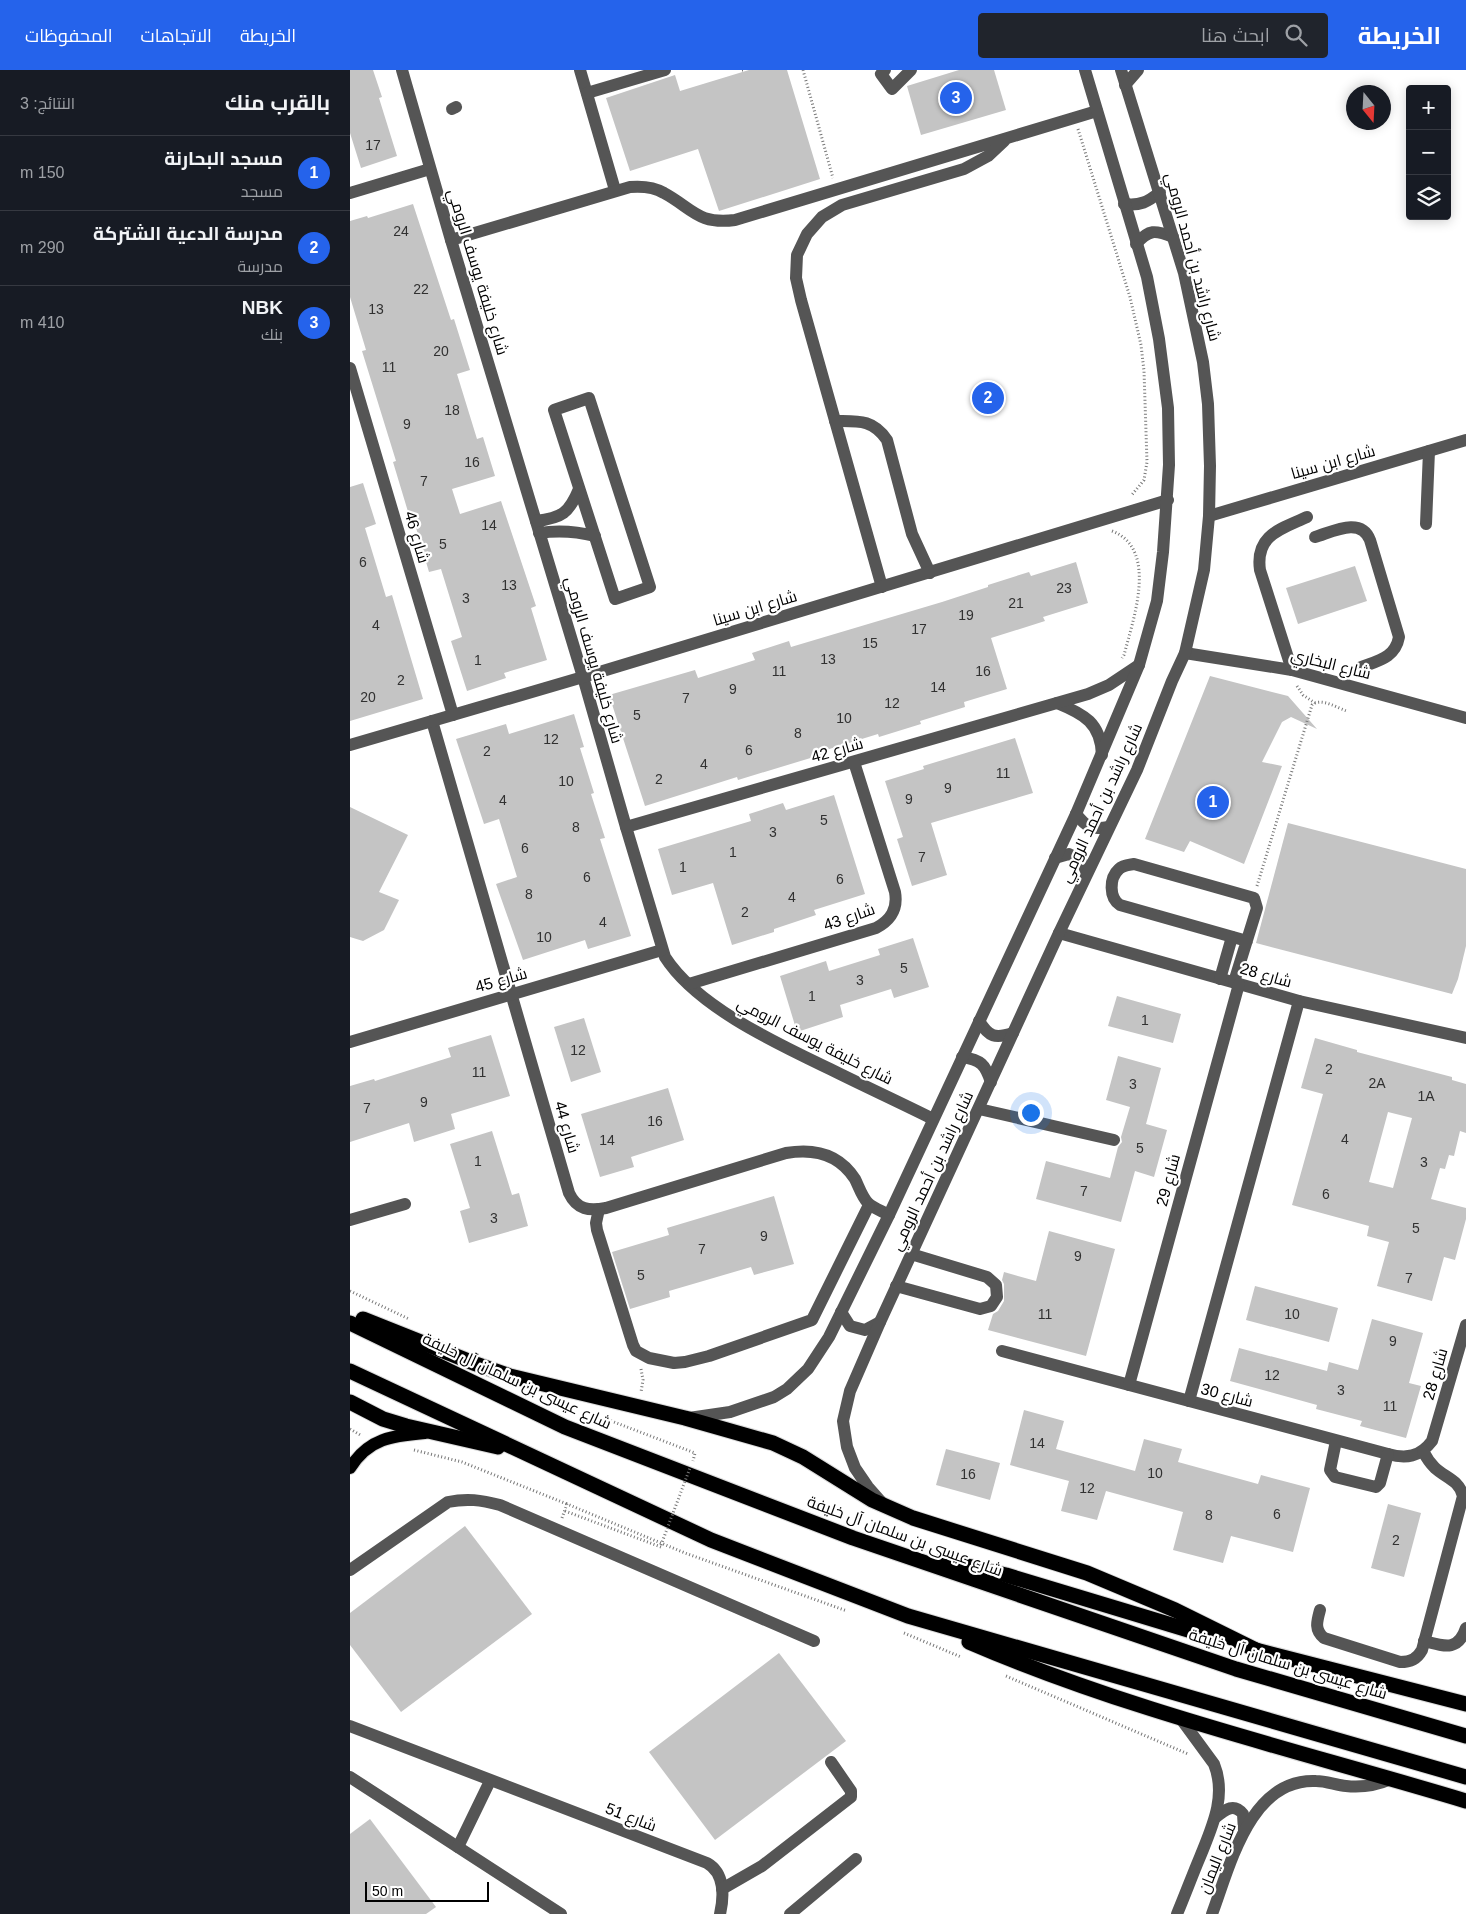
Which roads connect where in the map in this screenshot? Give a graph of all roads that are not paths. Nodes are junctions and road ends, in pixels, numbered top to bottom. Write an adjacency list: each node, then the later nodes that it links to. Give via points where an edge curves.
1 (402, 70): 13 (street, شارع خليفة يوسف الرومي)
2 (580, 70): 10 (street)
3 (665, 70): 10 (street)
4 (911, 70): 8 (street, via 892,89)
5 (1085, 70): 11 (street, شارع راشد بن أحمد الرومي)
6 (1121, 70): 9 (street, شارع راشد بن أحمد الرومي)
7 (1138, 70): 9 (street)
8 (883, 72)
9 (1125, 85): 15 (street, شارع راشد بن أحمد الرومي)
10 (587, 93): 14 (street)
11 (1097, 111): 12 (street); 17 (street, شارع راشد بن أحمد الرومي)
12 (1006, 138): 14 (street, via 723,222 691,212 658,190 638,186); 22 (street, via 988,156 964,169 842,205 822,217 807,234 798,255 796,278)
13 (430, 169): 16 (street); 19 (street, شارع خليفة يوسف الرومي)
14 (615, 190): 19 (street)
15 (1160, 192): 17 (street, via 1148,202 1136,206); 18 (street, شارع راشد بن أحمد الرومي)
16 (350, 193)
17 (1124, 204): 20 (street, شارع راشد بن أحمد الرومي)
18 (1172, 237): 20 (street, via 1158,231 1145,234); 27 (street, شارع راشد بن أحمد الرومي, via 1188,290 1203,362 1210,438)
19 (451, 240): 30 (street, شارع خليفة يوسف الرومي)
20 (1136, 244): 26 (street, شارع راشد بن أحمد الرومي, via 1153,306 1165,375 1170,436)
21 (350, 368): 41 (street, شارع 46)
22 (835, 421): 33 (street, via 874,425 887,440 912,534); 34 (street)
23 (1466, 440): 24 (street, شارع ابن سينا)
24 (1429, 451): 27 (street, شارع ابن سينا); 29 (street)
25 (579, 489): 30 (street, via 571,507); 31 (street); 31 (street, via 554,410 589,398 650,588 615,599)
26 (1168, 500): 33 (street, شارع ابن سينا); 36 (street, شارع راشد بن أحمد الرومي, via 1157,601)
27 (1209, 516): 35 (street, شارع راشد بن أحمد الرومي, via 1204,570)
28 (1307, 517): 38 (street, via 1273,533 1266,539 1259,555 1260,570)
29 (1426, 524)
30 (538, 527): 31 (street); 39 (street, شارع خليفة يوسف الرومي)
31 (594, 536)
32 (1315, 537): 37 (street, via 1351,527 1360,529 1370,540 1398,644 1390,656)
33 (930, 573): 34 (street, شارع ابن سينا)
34 (882, 587): 39 (street, شارع ابن سينا)
35 (1185, 652): 38 (street, شارع البخاري); 49 (street, شارع راشد بن أحمد الرومي, via 1137,770)
36 (1139, 665): 40 (street, شارع 42, via 1098,690); 45 (street, شارع راشد بن أحمد الرومي)
37 (1359, 668)
38 (1292, 670): 42 (street, شارع البخاري)
39 (583, 677): 41 (street, شارع ابن سينا); 48 (street, شارع خليفة يوسف الرومي)
40 (1057, 703): 45 (street, via 1080,712 1092,724 1099,737); 46 (street, شارع 42)
41 (453, 715): 43 (street, شارع ابن سينا)
42 (1466, 718)
43 (432, 721): 44 (street, شارع ابن سينا); 59 (street, شارع 44)
44 (350, 745)
45 (1102, 757): 47 (street, شارع راشد بن أحمد الرومي)
46 (854, 762): 48 (street, شارع 42); 58 (street, شارع 43, via 895,892 896,904 891,916 876,928)
47 (1076, 814): 49 (street, via 1084,824 1096,829); 50 (street, شارع راشد بن أحمد الرومي)
48 (626, 827): 55 (street, شارع خليفة يوسف الرومي)
49 (1109, 827): 51 (street, شارع راشد بن أحمد الرومي)
50 (1055, 858): 51 (street, via 1069,854 1081,860); 61 (street, شارع راشد بن أحمد الرومي)
51 (1087, 872): 52 (street, شارع راشد بن أحمد الرومي)
52 (1059, 933): 56 (street, شارع 28); 62 (street, شارع راشد بن أحمد الرومي)
53 (1232, 937): 54 (street); 54 (street, شارع 29, via 1120,904 1112,895 1115,874 1125,865 1134,864 1254,898 1257,908); 56 (street)
54 (1247, 941): 57 (street, شارع 29)
55 (662, 950): 58 (street, شارع خليفة يوسف الرومي, via 671,967); 59 (street, شارع 45)
56 (1220, 978): 57 (street, شارع 28)
57 (1236, 983): 60 (street, شارع 28); 84 (street, شارع 29)
58 (689, 984): 68 (street, شارع خليفة يوسف الرومي, via 751,1029)
59 (511, 994): 64 (street, شارع 45); 72 (street, شارع 44, via 569,1193 582,1208)
60 (1299, 1001): 63 (street, شارع 28); 85 (street)
61 (979, 1020): 62 (street, via 987,1032 1000,1037); 65 (street, شارع راشد بن أحمد الرومي)
62 (1013, 1033): 66 (street, شارع راشد بن أحمد الرومي)
63 (1466, 1038)
64 (350, 1042)
65 (962, 1058): 66 (street, via 976,1059 987,1068); 68 (street, شارع راشد بن أحمد الرومي)
66 (991, 1082): 67 (street, شارع راشد بن أحمد الرومي)
67 (979, 1109): 69 (street); 75 (street, شارع راشد بن أحمد الرومي)
68 (933, 1119): 73 (street, شارع راشد بن أحمد الرومي)
69 (1114, 1140)
70 (405, 1204): 74 (street)
71 (870, 1205): 72 (street, via 843,1165 827,1154 809,1150 786,1153); 72 (street, via 812,1320 691,1361 674,1363 649,1358 636,1351 596,1230); 73 (street)
72 (599, 1209)
73 (889, 1215): 77 (street, شارع راشد بن أحمد الرومي)
74 (350, 1220)
75 (911, 1254): 76 (street, شارع راشد بن أحمد الرومي); 76 (street, via 987,1277 996,1285 998,1297 991,1306 980,1309)
76 (896, 1286): 80 (street, شارع راشد بن أحمد الرومي)
77 (841, 1312): 80 (street, via 850,1326 866,1330); 87 (street, شارع راشد بن أحمد الرومي, via 808,1369 787,1389 744,1408)
78 (350, 1313): 87 (highway, via 510,1376)
79 (350, 1322): 95 (highway, شارع عيسى بن سلمان آل خليفة, via 565,1427)
80 (880, 1322): 94 (street, شارع راشد بن أحمد الرومي, via 850,1391 843,1421 847,1447 855,1468)
81 (1466, 1325): 91 (street, شارع 28, via 1435,1433)
82 (1002, 1351): 84 (street, شارع 30)
83 (350, 1372): 90 (highway)
84 (1129, 1385): 85 (street, شارع 30)
85 (1189, 1401): 89 (street, شارع 30)
86 (350, 1402): 88 (highway, via 384,1419)
87 (685, 1418): 94 (highway, via 773,1443)
88 (431, 1432): 90 (highway); 93 (main road, via 391,1436 357,1456)
89 (1336, 1441): 92 (street, شارع 30); 92 (street, via 1330,1470 1334,1477 1373,1487 1378,1486)
90 (519, 1451): 98 (highway, via 711,1540)
91 (1423, 1451): 92 (street, شارع 30, via 1405,1457); 101 (street, via 1435,1468 1455,1482 1463,1496)
92 (1388, 1454)
93 (350, 1468)
94 (886, 1507): 102 (highway, via 1087,1572)
95 (853, 1538): 102 (highway, via 1006,1575); 106 (highway, شارع عيسى بن سلمان آل خليفة, via 1236,1669)
96 (350, 1569): 100 (street, via 448,1502 481,1500 500,1505)
97 (1320, 1610): 101 (street, via 1316,1627 1324,1638 1400,1662 1416,1658)
98 (908, 1616): 104 (highway, via 1013,1661); 109 (highway)
99 (1466, 1628): 101 (street, via 1455,1644 1445,1646)
100 (814, 1641)
101 (1424, 1641)
102 (1260, 1652): 103 (highway)
103 (1466, 1704)
104 (1182, 1719): 110 (highway); 113 (street, شارع اليمان, via 1218,1772 1220,1790)
105 (350, 1726): 111 (street, شارع 51)
106 (1466, 1736)
107 (831, 1762): 117 (street, via 852,1791 851,1797 762,1866)
108 (350, 1777): 115 (street)
109 (1466, 1777)
110 (1391, 1779): 112 (highway); 114 (street, شارع اليمان, via 1360,1787 1318,1781 1296,1783 1267,1802)
111 (490, 1781): 115 (street); 117 (street, شارع 51, via 708,1863 718,1874)
112 (1466, 1801)
113 (1216, 1817): 114 (street, via 1232,1807 1239,1809 1243,1814); 121 (street, شارع اليمان)
114 (1244, 1831): 122 (street, شارع اليمان)
115 (458, 1847): 118 (street)
116 (856, 1859): 120 (street)
117 (722, 1890): 119 (street, شارع 51)
118 (561, 1914)
119 (720, 1914)
120 (790, 1914)
121 (1177, 1914)
122 (1212, 1914)

